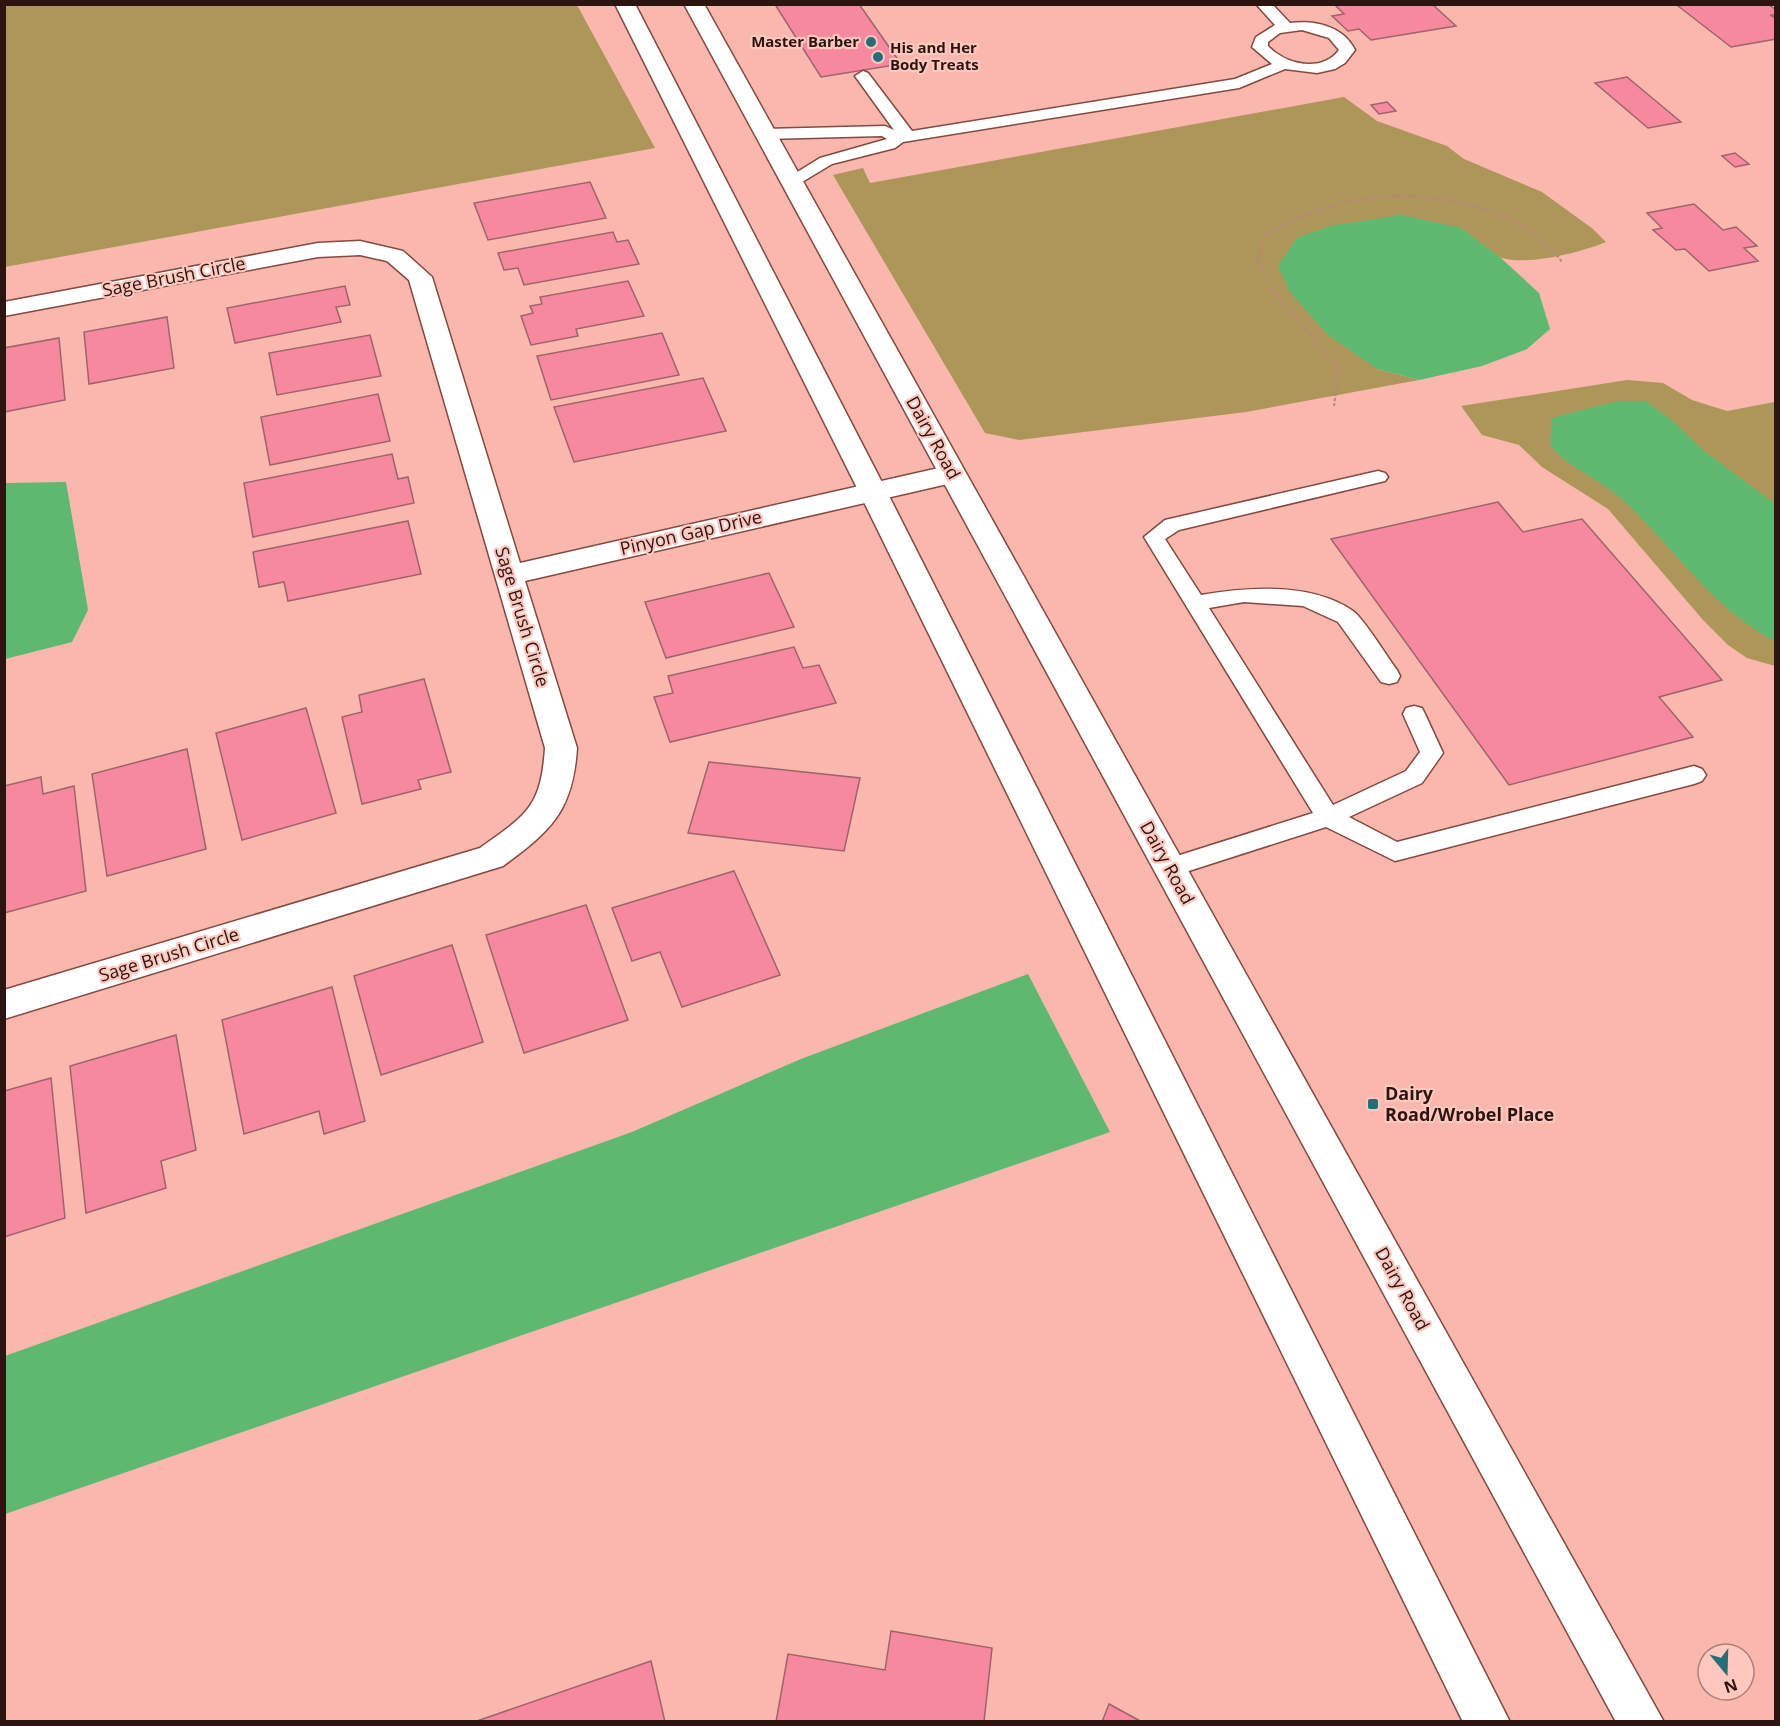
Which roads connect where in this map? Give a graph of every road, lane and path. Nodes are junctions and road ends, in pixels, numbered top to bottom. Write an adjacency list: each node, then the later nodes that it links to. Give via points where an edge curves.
1 (625, 4): 15 (street)
2 (694, 4): 7 (street, Dairy Road)
3 (1263, 4): 4 (lane)
4 (1286, 27): 5 (lane, via 1267,34 1260,46 1264,53); 5 (lane, via 1329,32 1339,37 1347,50 1337,62 1326,66)
5 (1285, 64): 8 (lane, via 1239,82)
6 (863, 76): 8 (lane)
7 (765, 134): 8 (lane, via 885,131); 9 (street, Dairy Road)
8 (903, 138): 9 (lane, via 826,161)
9 (792, 183): 13 (street, Dairy Road)
10 (1563, 262): 12 (path, via 1548,240 1517,222 1460,203 1416,195 1346,202 1299,216 1265,236 1257,259 1274,291 1339,369)
11 (4, 309): 16 (street, Sage Brush Circle, via 318,250 360,248 395,256 420,277)
12 (1334, 406)
13 (952, 474): 15 (street, Pinyon Gap Drive); 22 (street, Dairy Road)
14 (1378, 477): 17 (lane, via 1172,525 1154,537)
15 (873, 492): 16 (street, Pinyon Gap Drive); 24 (street)
16 (510, 575): 23 (street, Sage Brush Circle, via 561,748 561,779 543,818 491,857)
17 (1194, 603): 18 (lane, via 1244,595 1306,599 1346,617); 21 (lane)
18 (1389, 676)
19 (1414, 714): 21 (lane, via 1432,753 1414,777)
20 (1694, 775): 21 (lane, via 1395,852)
21 (1328, 817): 22 (lane)
22 (1170, 868): 25 (street, Dairy Road)
23 (4, 1005)
24 (1487, 1722)
25 (1641, 1722)

